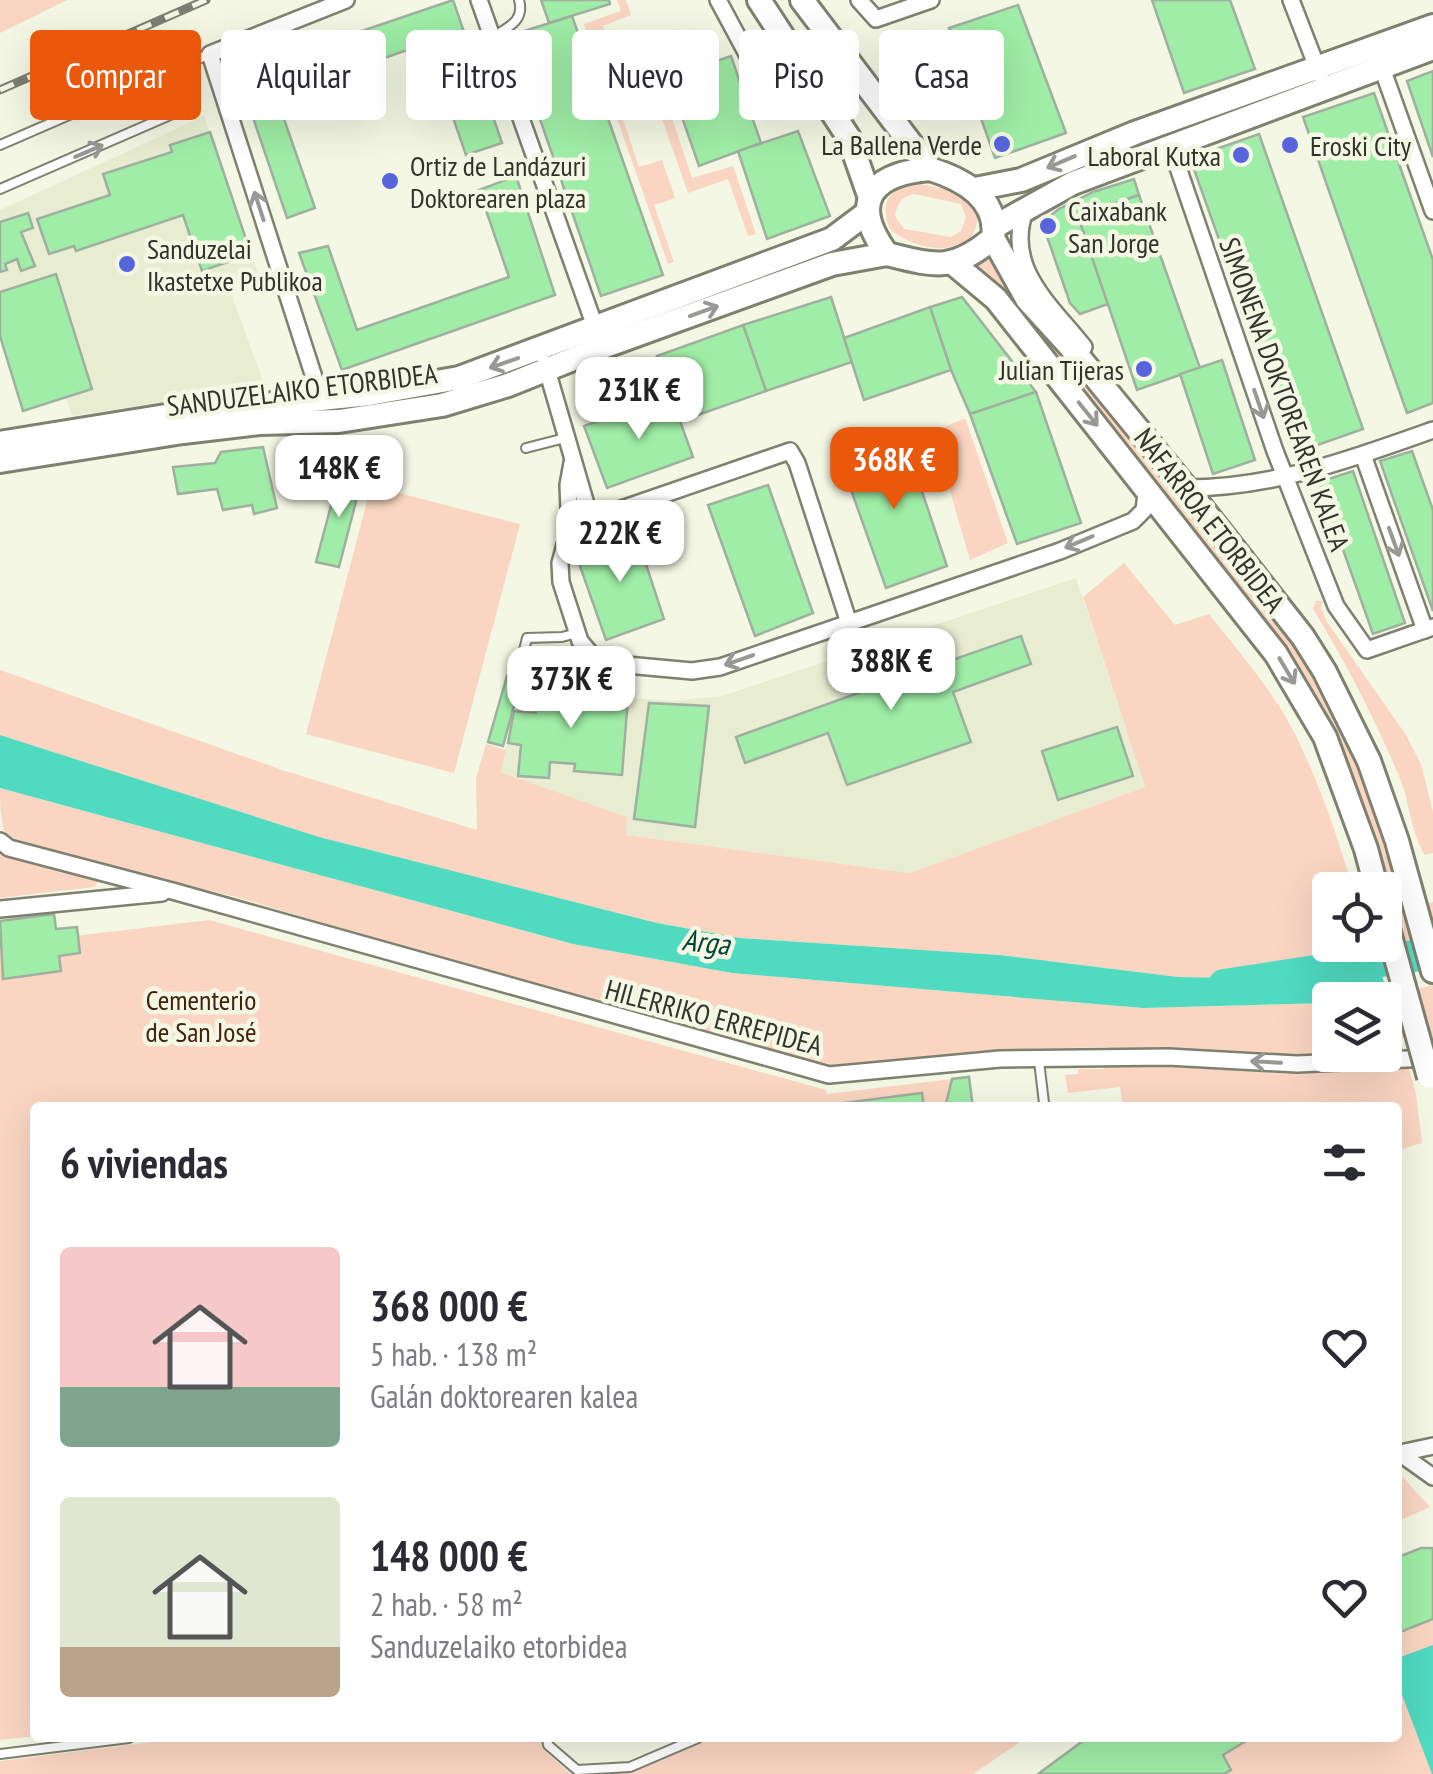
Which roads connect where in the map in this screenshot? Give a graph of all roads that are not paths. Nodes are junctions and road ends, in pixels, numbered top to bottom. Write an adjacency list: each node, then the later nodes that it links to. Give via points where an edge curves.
1 (346, 0): 15 (street)
2 (479, 0): 11 (street)
3 (519, 0): 12 (lane, via 519,19)
4 (718, 0): 13 (street)
5 (759, 0): 27 (main road, via 849,138)
6 (802, 0): 24 (main road)
7 (859, 0): 8 (street, via 876,19)
8 (931, 0)
9 (1291, 0): 18 (street)
10 (1433, 26): 18 (main road)
11 (490, 30)
12 (504, 30)
13 (739, 39)
14 (1433, 48): 17 (main road)
15 (210, 54): 16 (lane); 36 (street, one-way to 15)
16 (201, 58)
17 (1382, 68): 18 (main road); 29 (street)
18 (1321, 78): 23 (main road); 25 (main road, one-way to 25, via 1135,133 1021,180)
19 (58, 120): 22 (lane)
20 (159, 120): 26 (lane, one-way to 20)
21 (522, 120): 33 (street)
22 (0, 145)
23 (1171, 146): 28 (main road); 43 (street, SIMONENA DOKTOREAREN KALEA, one-way to 43)
24 (930, 170): 25 (main road); 27 (main road, via 894,174 879,183)
25 (975, 188): 30 (main road)
26 (0, 189)
27 (869, 203): 31 (main road, via 875,238); 33 (main road, SANDUZELAIKO ETORBIDEA, via 832,239)
28 (1026, 207): 30 (main road); 35 (street, NAFARROA ETORBIDEA, via 1017,241 1031,280 1091,356)
29 (1433, 211)
30 (994, 232): 32 (main road); 35 (main road, NAFARROA ETORBIDEA, via 1027,299)
31 (887, 254): 32 (main road); 33 (main road, SANDUZELAIKO ETORBIDEA, one-way to 31, via 832,264)
32 (954, 264): 44 (main road, NAFARROA ETORBIDEA, one-way to 44, via 996,299)
33 (599, 338): 34 (main road, SANDUZELAIKO ETORBIDEA)
34 (544, 361): 36 (main road, SANDUZELAIKO ETORBIDEA, one-way to 36); 38 (street); 42 (main road, SANDUZELAIKO ETORBIDEA, via 442,404 184,432)
35 (1103, 386): 45 (main road, NAFARROA ETORBIDEA)
36 (322, 399): 39 (main road, SANDUZELAIKO ETORBIDEA)
37 (1433, 430): 41 (street)
38 (566, 438): 40 (lane); 46 (street, via 572,463 568,504 572,513)
39 (0, 443)
40 (526, 448)
41 (1362, 455): 43 (street); 48 (street, one-way to 48)
42 (0, 461)
43 (1286, 477): 45 (street); 48 (street, SIMONENA DOKTOREAREN KALEA, via 1336,606 1367,650)
44 (1146, 486): 47 (street, one-way to 47, via 1144,510 1133,521); 52 (main road, NAFARROA ETORBIDEA, one-way to 52, via 1276,654 1308,706)
45 (1186, 488): 56 (main road, NAFARROA ETORBIDEA, via 1325,672 1369,762)
46 (585, 516): 47 (street, via 626,510 790,451); 49 (street, via 560,564)
47 (849, 624): 49 (street, one-way to 49, via 692,671 598,658)
48 (1429, 628)
49 (576, 633): 50 (lane, via 528,638)
50 (519, 670)
51 (0, 841): 53 (street, HILERRIKO ERREPIDEA)
52 (1373, 872)
53 (176, 892): 54 (street, HILERRIKO ERREPIDEA); 57 (street, HILERRIKO ERREPIDEA, via 829,1075)
54 (0, 909)
55 (1398, 962): 58 (main road, bridge)
56 (1433, 970)
57 (1038, 1061): 58 (street, HILERRIKO ERREPIDEA, one-way to 57, via 1168,1057); 59 (lane)
58 (1432, 1076)
59 (1044, 1102)
60 (1428, 1448): 61 (street)
61 (1402, 1452)
62 (1402, 1456): 63 (street)
63 (1433, 1477)
64 (97, 1742): 67 (lane)
65 (548, 1742): 66 (lane, via 577,1770 630,1767)
66 (689, 1742)
67 (0, 1754)

